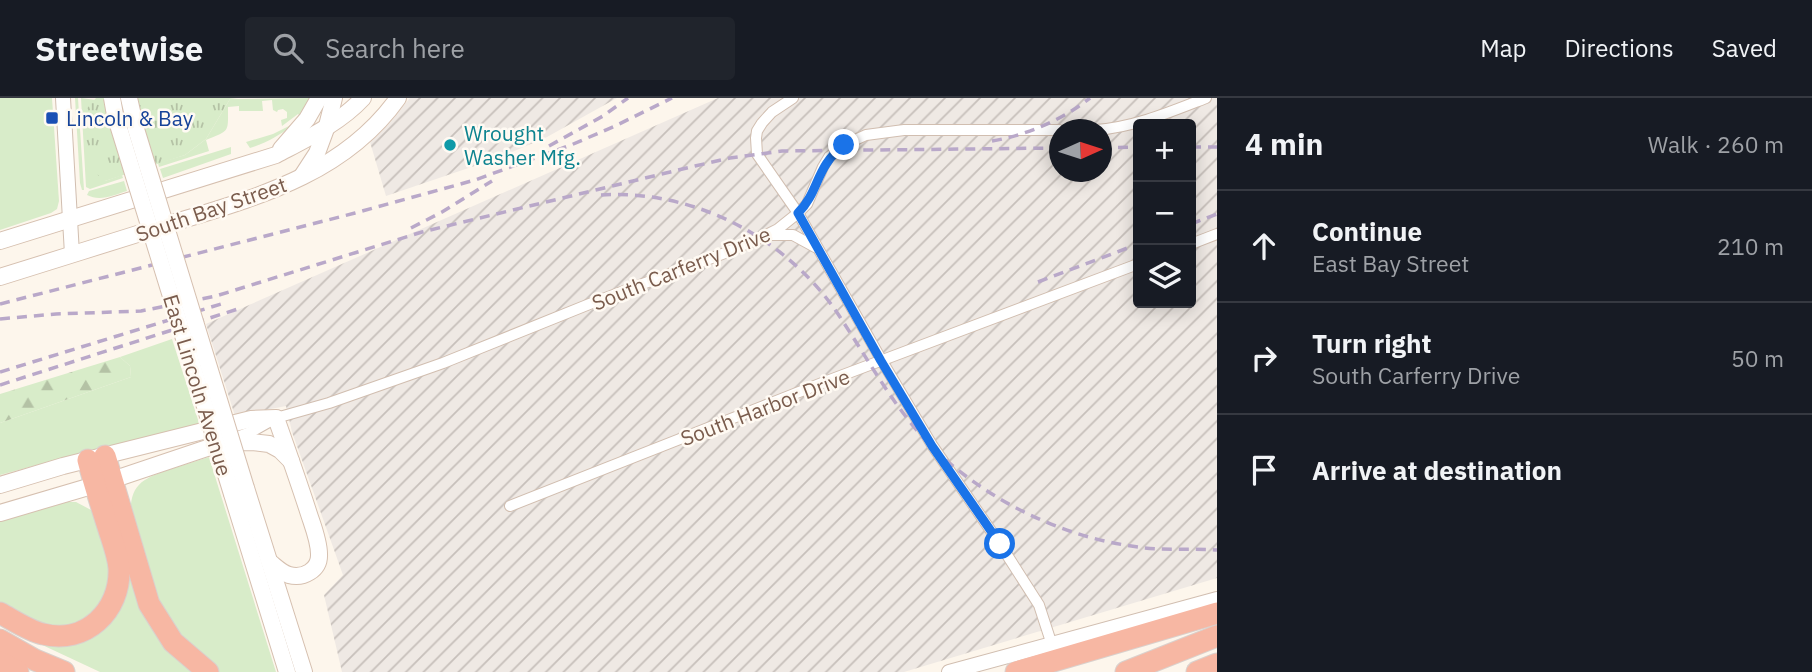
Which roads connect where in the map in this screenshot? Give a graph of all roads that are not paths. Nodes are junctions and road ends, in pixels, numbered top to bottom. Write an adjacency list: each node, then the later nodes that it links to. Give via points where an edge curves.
1 (63, 98): 16 (street)
2 (112, 98): 32 (main road, East Lincoln Avenue, bridge)
3 (129, 98): 32 (main road, East Lincoln Avenue, bridge)
4 (320, 98): 13 (main road)
5 (334, 98): 10 (main road)
6 (363, 98): 10 (main road, South Bay Street)
7 (398, 98): 14 (main road, South Bay Street, via 355,144)
8 (793, 98): 15 (street, via 762,122 756,138 757,154)
9 (1206, 98): 11 (street)
10 (327, 126): 13 (main road, South Bay Street); 14 (main road)
11 (1112, 128)
12 (1049, 130): 15 (street, South Carferry Drive, via 904,130 866,135 829,158)
13 (276, 155): 16 (main road, South Bay Street)
14 (301, 178): 22 (main road, South Bay Street, via 255,197)
15 (798, 213): 18 (street, South Carferry Drive); 21 (street)
16 (70, 218): 19 (main road, South Bay Street); 22 (street)
17 (1217, 234): 20 (street)
18 (765, 235): 21 (street, via 793,235); 26 (street, South Carferry Drive, via 443,363)
19 (0, 241)
20 (1196, 242)
21 (819, 250): 25 (street)
22 (72, 254): 24 (main road, South Bay Street)
23 (1133, 266): 25 (street, South Harbor Drive)
24 (0, 277)
25 (881, 361): 33 (street, South Harbor Drive); 41 (street, via 1039,605)
26 (276, 418): 27 (street, South Carferry Drive); 28 (main road, South Carferry Drive, via 251,419); 29 (main road)
27 (222, 443): 29 (main road, via 269,444); 30 (main road, South Carferry Drive)
28 (97, 458): 30 (highway); 31 (main road, South Carferry Drive)
29 (292, 463): 35 (main road, via 320,555 317,565 300,576 287,575)
30 (103, 482): 34 (main road, South Carferry Drive); 37 (highway, via 119,568 110,609 95,625 61,637 41,634); 46 (highway, via 149,604 173,642)
31 (0, 485)
32 (239, 491): 35 (main road, East Lincoln Avenue); 47 (main road, East Lincoln Avenue)
33 (510, 506)
34 (0, 513)
35 (271, 563): 48 (main road, East Lincoln Avenue)
36 (1217, 599): 41 (street)
37 (0, 613)
38 (1217, 613): 50 (highway)
39 (1217, 636): 51 (highway)
40 (0, 640): 45 (highway)
41 (1052, 645): 49 (street)
42 (0, 662): 44 (highway)
43 (1217, 664): 52 (highway)
44 (18, 672)
45 (64, 672)
46 (208, 672)
47 (287, 672)
48 (304, 672)
49 (949, 672)
50 (1016, 672)
51 (1126, 672)
52 (1197, 672)

